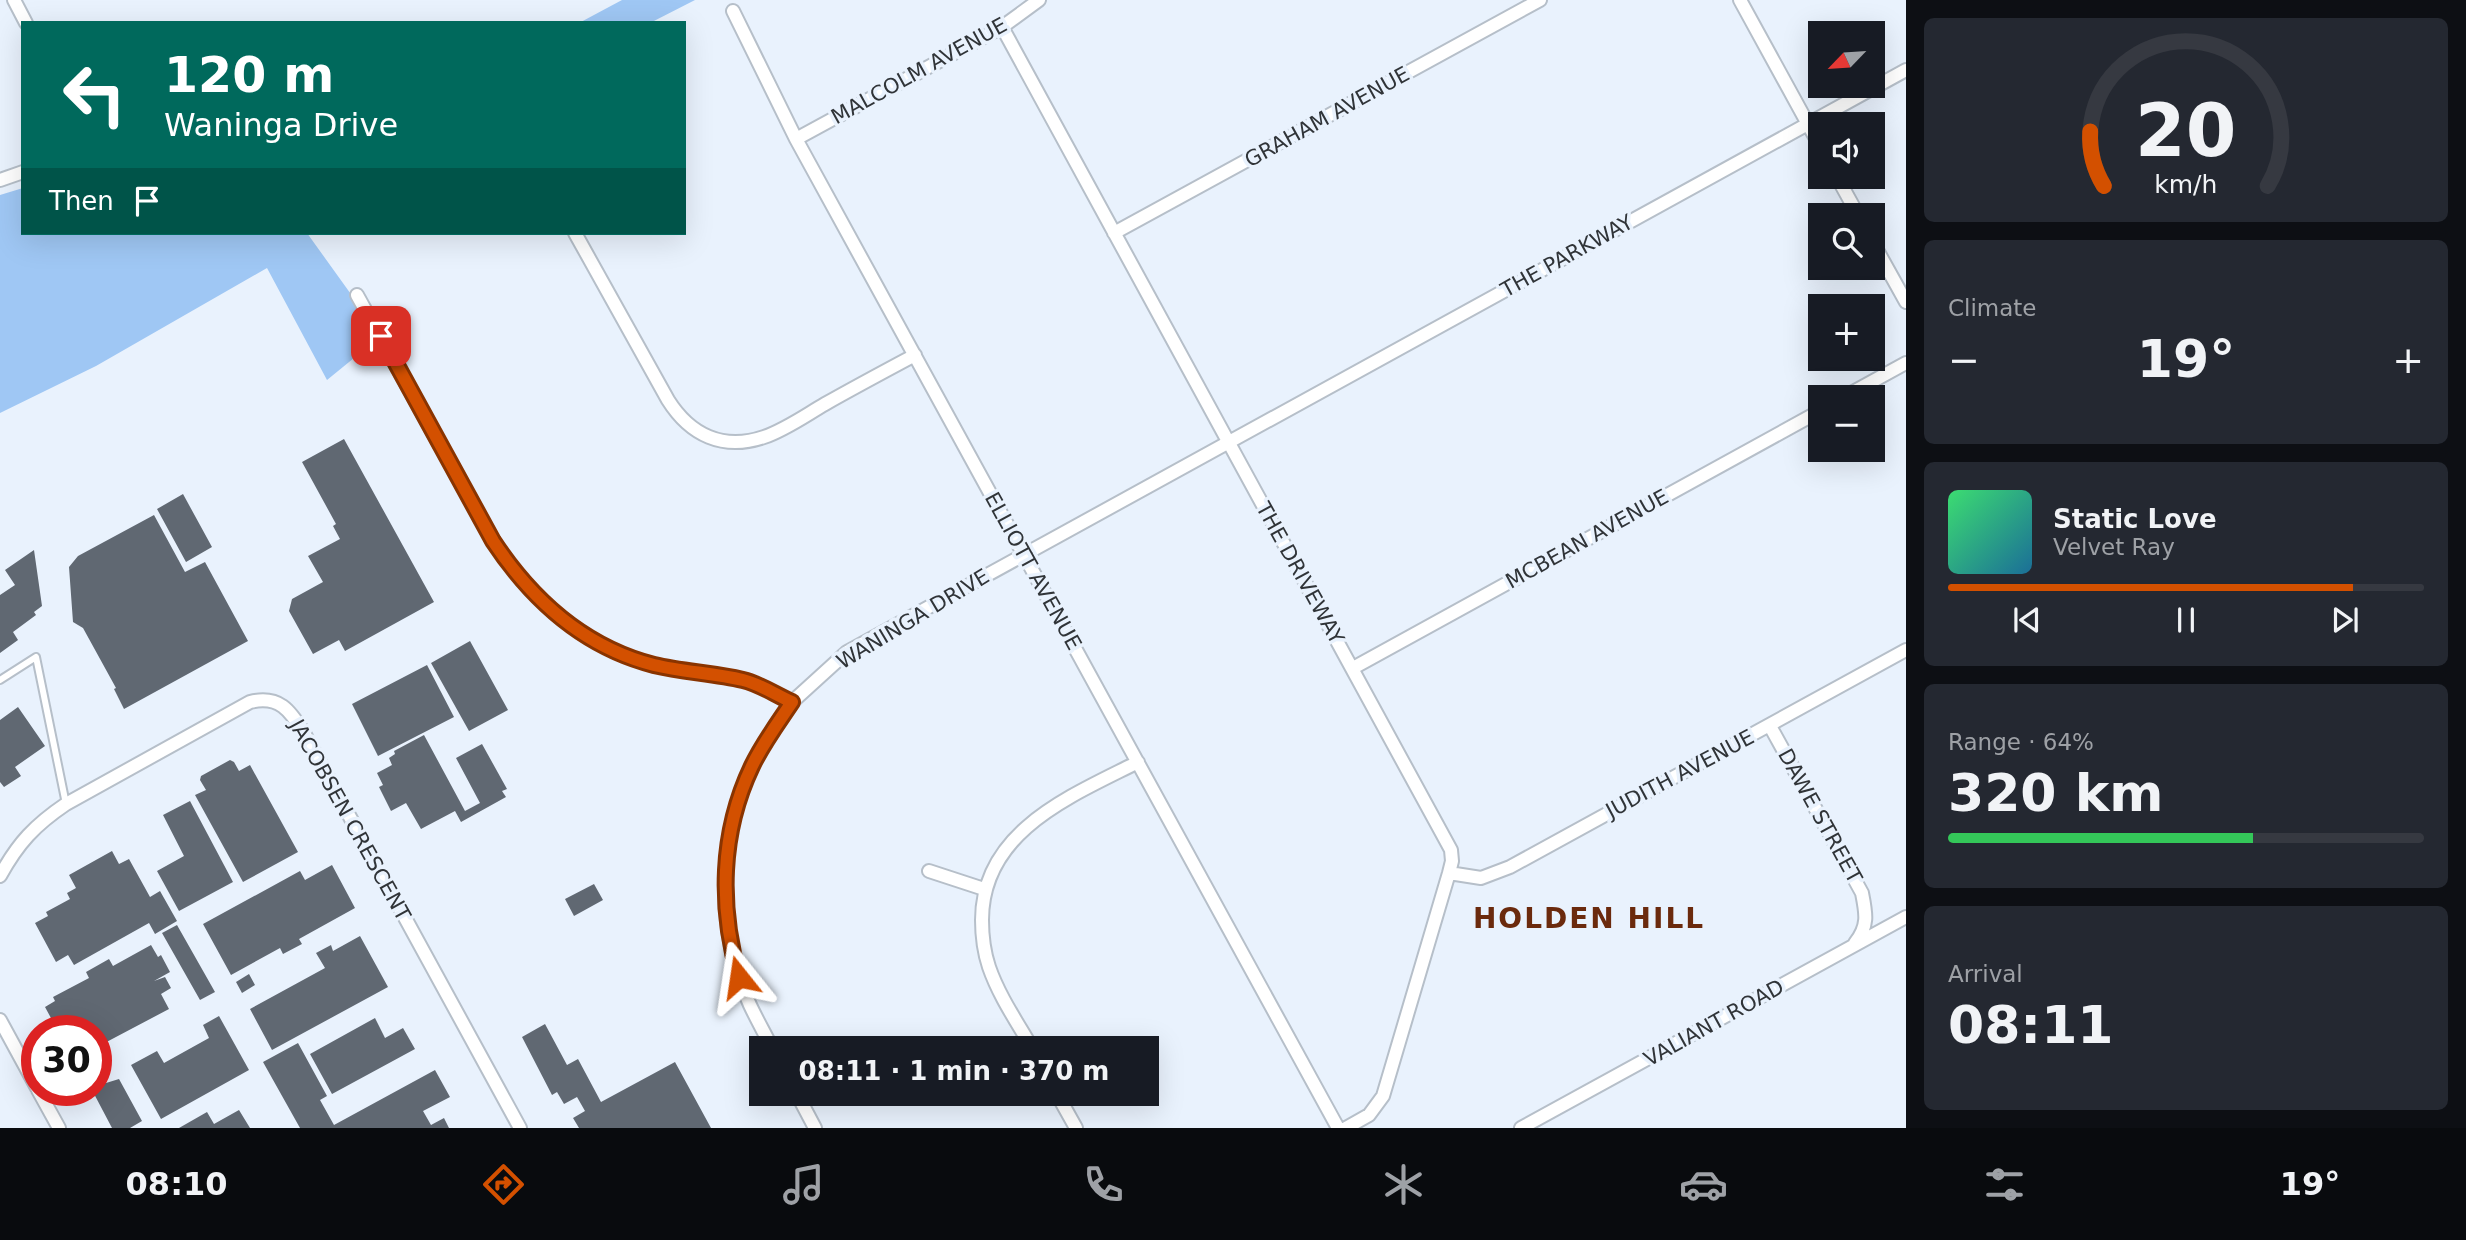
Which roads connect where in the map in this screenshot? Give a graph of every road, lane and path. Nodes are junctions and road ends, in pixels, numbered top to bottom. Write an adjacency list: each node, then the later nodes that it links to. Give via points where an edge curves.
1 (14, 0): 6 (street)
2 (1039, 0): 7 (street, MALCOLM AVENUE)
3 (1540, 0): 14 (street, GRAHAM AVENUE)
4 (1740, 0): 10 (street)
5 (733, 11): 11 (street, ELLIOTT AVENUE)
6 (25, 21)
7 (1002, 27): 11 (street, MALCOLM AVENUE); 14 (street, THE DRIVEWAY)
8 (1906, 70): 9 (street, THE PARKWAY)
9 (1830, 112)
10 (1808, 124): 23 (street, THE PARKWAY)
11 (796, 139): 19 (street, ELLIOTT AVENUE)
12 (21, 173): 13 (street)
13 (0, 180)
14 (1114, 233): 23 (street, THE DRIVEWAY)
15 (576, 235): 19 (street, via 678,417 705,436 724,441 764,437)
16 (1885, 264): 18 (street)
17 (357, 295): 28 (street, via 493,541 544,604 584,636 620,652 653,665 747,680)
18 (1906, 302)
19 (915, 355): 24 (street, ELLIOTT AVENUE)
20 (1906, 363): 21 (street)
21 (1866, 385)
22 (1808, 418): 26 (street, MCBEAN AVENUE)
23 (1228, 443): 24 (street, WANINGA DRIVE); 26 (street, THE DRIVEWAY)
24 (1023, 554): 28 (street, WANINGA DRIVE, via 847,652); 30 (street, ELLIOTT AVENUE)
25 (1906, 650): 29 (street, JUDITH AVENUE)
26 (1353, 668): 33 (street, THE DRIVEWAY, via 1451,850)
27 (0, 680): 31 (lane, via 36,657)
28 (792, 702): 39 (street, WANINGA DRIVE, via 741,791 725,872 731,949)
29 (1770, 726): 33 (street, JUDITH AVENUE, via 1495,874 1481,878); 37 (street, DAWE STREET, via 1862,893 1867,919)
30 (1139, 762): 35 (street, via 1075,795 1028,827 997,861); 49 (street, ELLIOTT AVENUE)
31 (66, 804): 34 (street, JACOBSEN CRESCENT, via 23,840); 46 (street, JACOBSEN CRESCENT, via 250,702 265,698 276,702 304,733)
32 (929, 871): 35 (street)
33 (1449, 873): 50 (street, THE DRIVEWAY, via 1383,1096 1369,1115)
34 (0, 876)
35 (984, 889): 40 (street, via 982,934 989,966)
36 (1906, 917): 37 (street, VALIANT ROAD)
37 (1853, 946): 51 (street, VALIANT ROAD)
38 (0, 1020): 41 (street)
39 (766, 1036)
40 (1026, 1036)
41 (21, 1059)
42 (47, 1106): 45 (street)
43 (803, 1106): 47 (street)
44 (1064, 1106): 48 (street)
45 (59, 1128)
46 (520, 1128)
47 (815, 1128)
48 (1076, 1128)
49 (1339, 1128)
50 (1346, 1128)
51 (1521, 1128)

